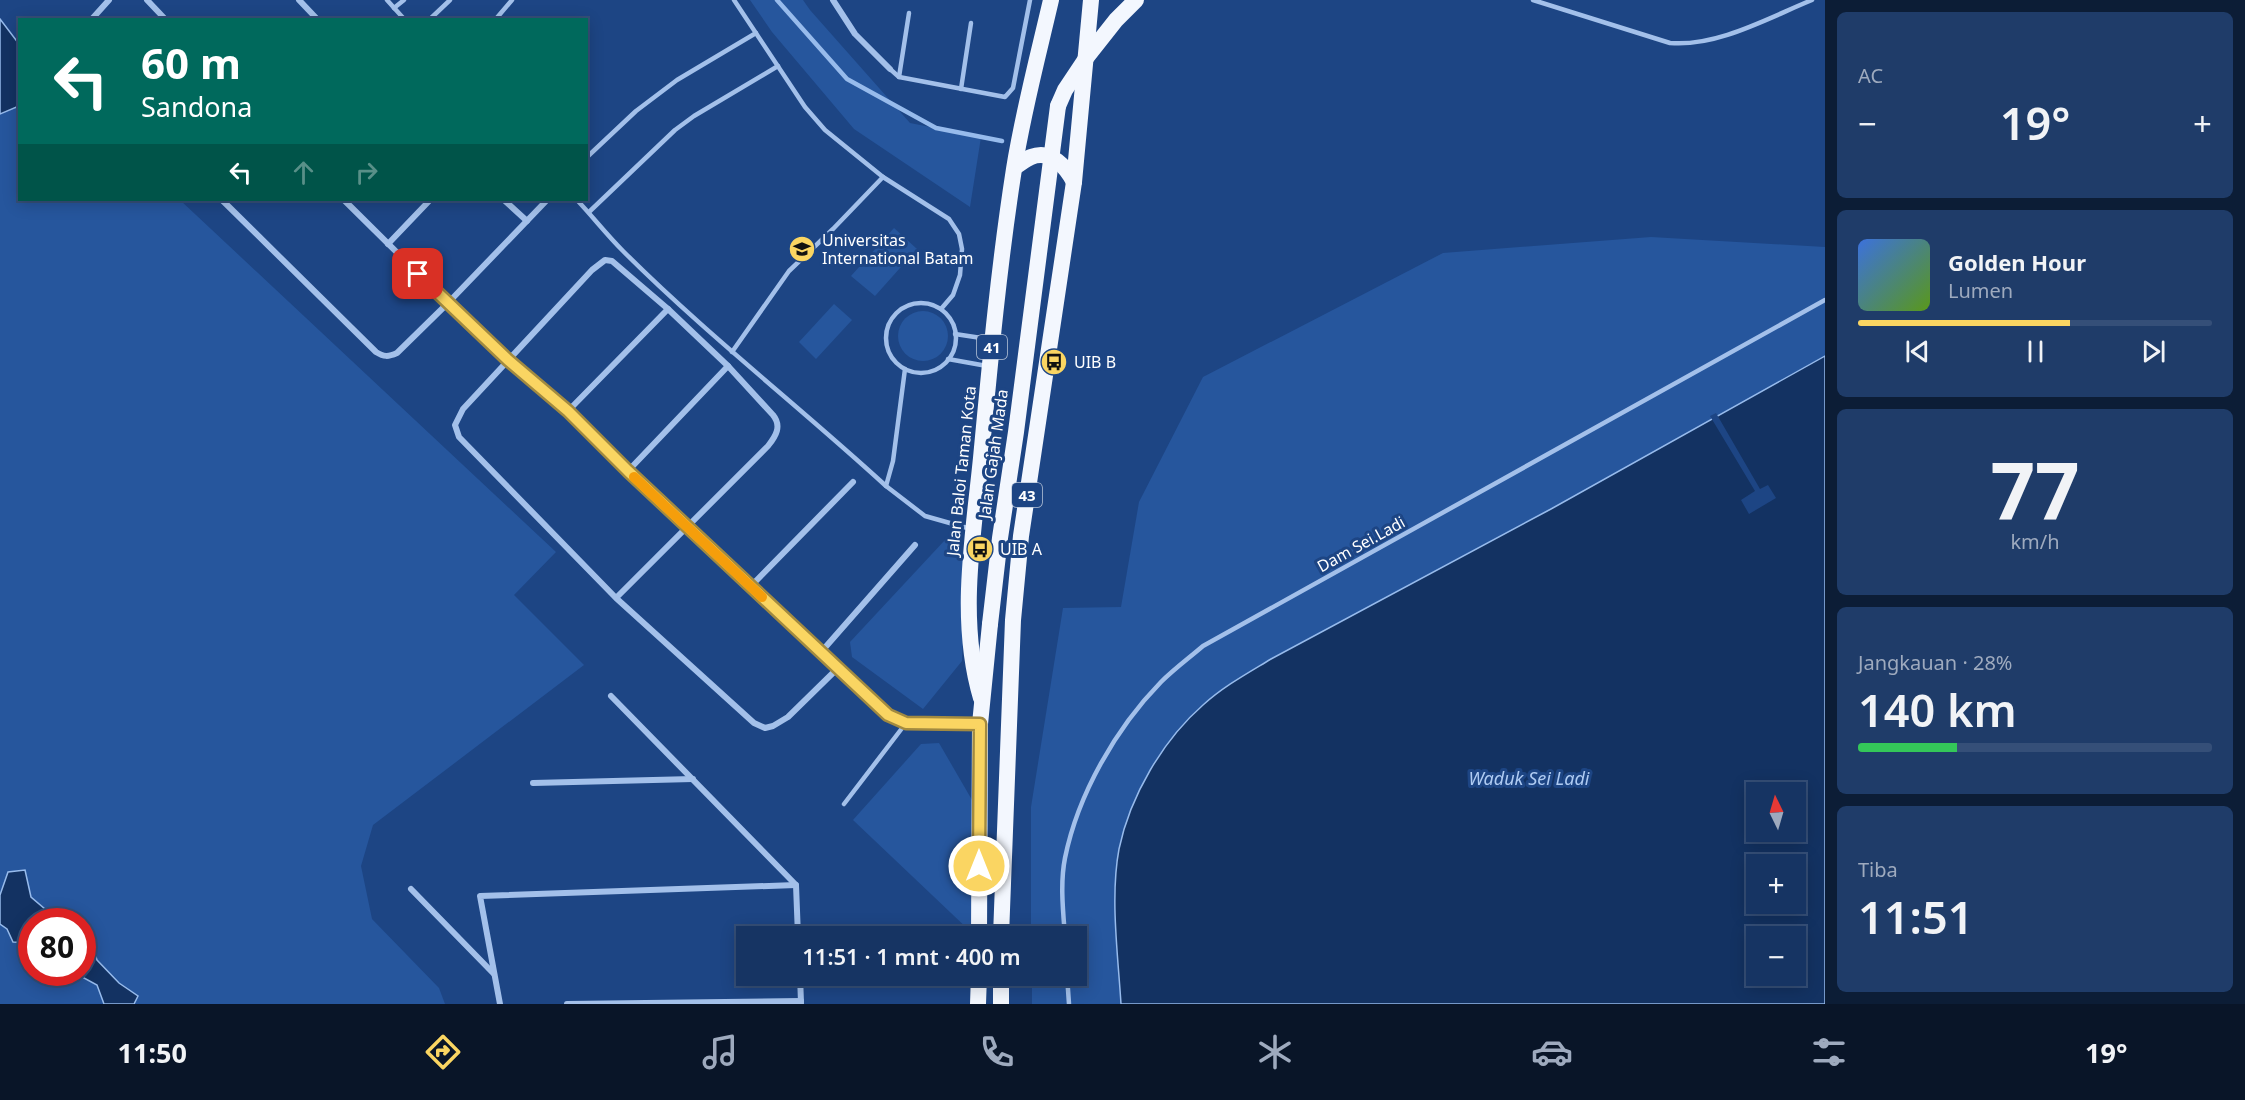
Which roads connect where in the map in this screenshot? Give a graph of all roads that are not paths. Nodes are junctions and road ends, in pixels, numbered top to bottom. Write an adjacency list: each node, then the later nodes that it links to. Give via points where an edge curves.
1 (109, 0): 18 (street)
2 (147, 0): 19 (street)
3 (299, 0): 20 (street)
4 (387, 0): 16 (lane)
5 (404, 0): 16 (lane)
6 (450, 0): 22 (lane)
7 (512, 0): 23 (lane)
8 (734, 0): 25 (lane)
9 (833, 0): 27 (street, via 855,34)
10 (1030, 0): 29 (lane, via 1012,88 1005,97)
11 (1051, 0): 31 (highway, Jalan Baloi Taman Kota / 41)
12 (1091, 0): 33 (highway, 43)
13 (1136, 0): 67 (highway, Jalan Gajah Mada / 43, bridge, via 1086,58 1058,106)
14 (1533, 0): 15 (lane, via 1687,45 1711,40)
15 (1812, 0)
16 (394, 8): 21 (lane)
17 (909, 13): 28 (lane)
18 (93, 18)
19 (164, 18)
20 (316, 18)
21 (403, 18)
22 (431, 18)
23 (497, 18)
24 (971, 23): 29 (lane)
25 (756, 33): 26 (lane); 30 (lane, via 677,80 636,111)
26 (778, 66): 32 (lane, via 804,107 825,130); 40 (lane, via 675,130)
27 (890, 69): 28 (lane)
28 (898, 77): 29 (lane)
29 (961, 89)
30 (588, 156)
31 (1015, 167): 33 (highway, via 1033,156 1046,156 1059,161); 48 (highway, Jalan Baloi Taman Kota / 41)
32 (883, 177): 46 (lane, via 949,219 959,234 960,275 953,295); 49 (lane, via 789,271)
33 (1074, 182): 77 (highway, 43, via 1019,557)
34 (223, 201): 44 (street, via 382,356 398,353)
35 (345, 201): 42 (street)
36 (429, 201): 42 (street)
37 (505, 201): 41 (street)
38 (545, 201): 41 (street)
39 (579, 201): 40 (lane)
40 (589, 212): 49 (lane, via 622,250)
41 (527, 221): 44 (street)
42 (388, 244): 44 (street)
43 (1825, 300): 78 (lane, Dam Sei.Ladi, via 1203,646 1161,682 1127,723 1080,807 1065,859)
44 (448, 303): 51 (street)
45 (668, 309): 51 (street, via 606,260); 52 (street); 55 (street)
46 (941, 309): 47 (lane); 54 (lane, via 931,304 908,305 891,320 886,330 889,352)
47 (956, 334): 48 (lane); 50 (lane)
48 (993, 340): 53 (highway, Jalan Baloi Taman Kota / 41)
49 (732, 352): 58 (lane)
50 (948, 359): 53 (lane); 54 (lane, via 928,372)
51 (508, 360): 55 (street); 63 (street, via 463,409 456,431)
52 (728, 366): 56 (street); 59 (street, via 777,420 777,431 768,446)
53 (990, 366): 60 (highway, Jalan Baloi Taman Kota / 41)
54 (905, 369): 58 (lane)
55 (568, 411): 56 (street)
56 (628, 471): 59 (street)
57 (853, 482): 62 (street)
58 (886, 486): 60 (lane, via 925,516)
59 (688, 527): 62 (street); 63 (street)
60 (974, 529): 67 (highway, Jalan Baloi Taman Kota / 41, via 969,645)
61 (915, 545): 64 (street)
62 (751, 586): 64 (street)
63 (616, 598): 65 (street, via 754,723 765,728 788,717)
64 (822, 651): 65 (street)
65 (839, 667): 68 (street, via 888,715)
66 (611, 696): 70 (street)
67 (981, 698): 69 (highway, Jalan Gajah Mada / 43)
68 (906, 723): 69 (street); 72 (lane)
69 (980, 724): 76 (highway, Jalan Gajah Mada / 43)
70 (693, 779): 71 (street); 73 (street)
71 (533, 783)
72 (844, 804)
73 (796, 885): 75 (street); 79 (street, via 480,896)
74 (411, 889): 79 (street)
75 (798, 926)
76 (979, 926)
77 (1001, 926)
78 (1064, 926)
79 (495, 974): 85 (street)
80 (800, 986): 84 (street)
81 (979, 986): 87 (highway)
82 (1001, 986): 88 (highway)
83 (1068, 986): 89 (lane)
84 (801, 1002): 86 (street)
85 (501, 1004)
86 (567, 1004)
87 (978, 1004)
88 (1001, 1004)
89 (1069, 1004)

